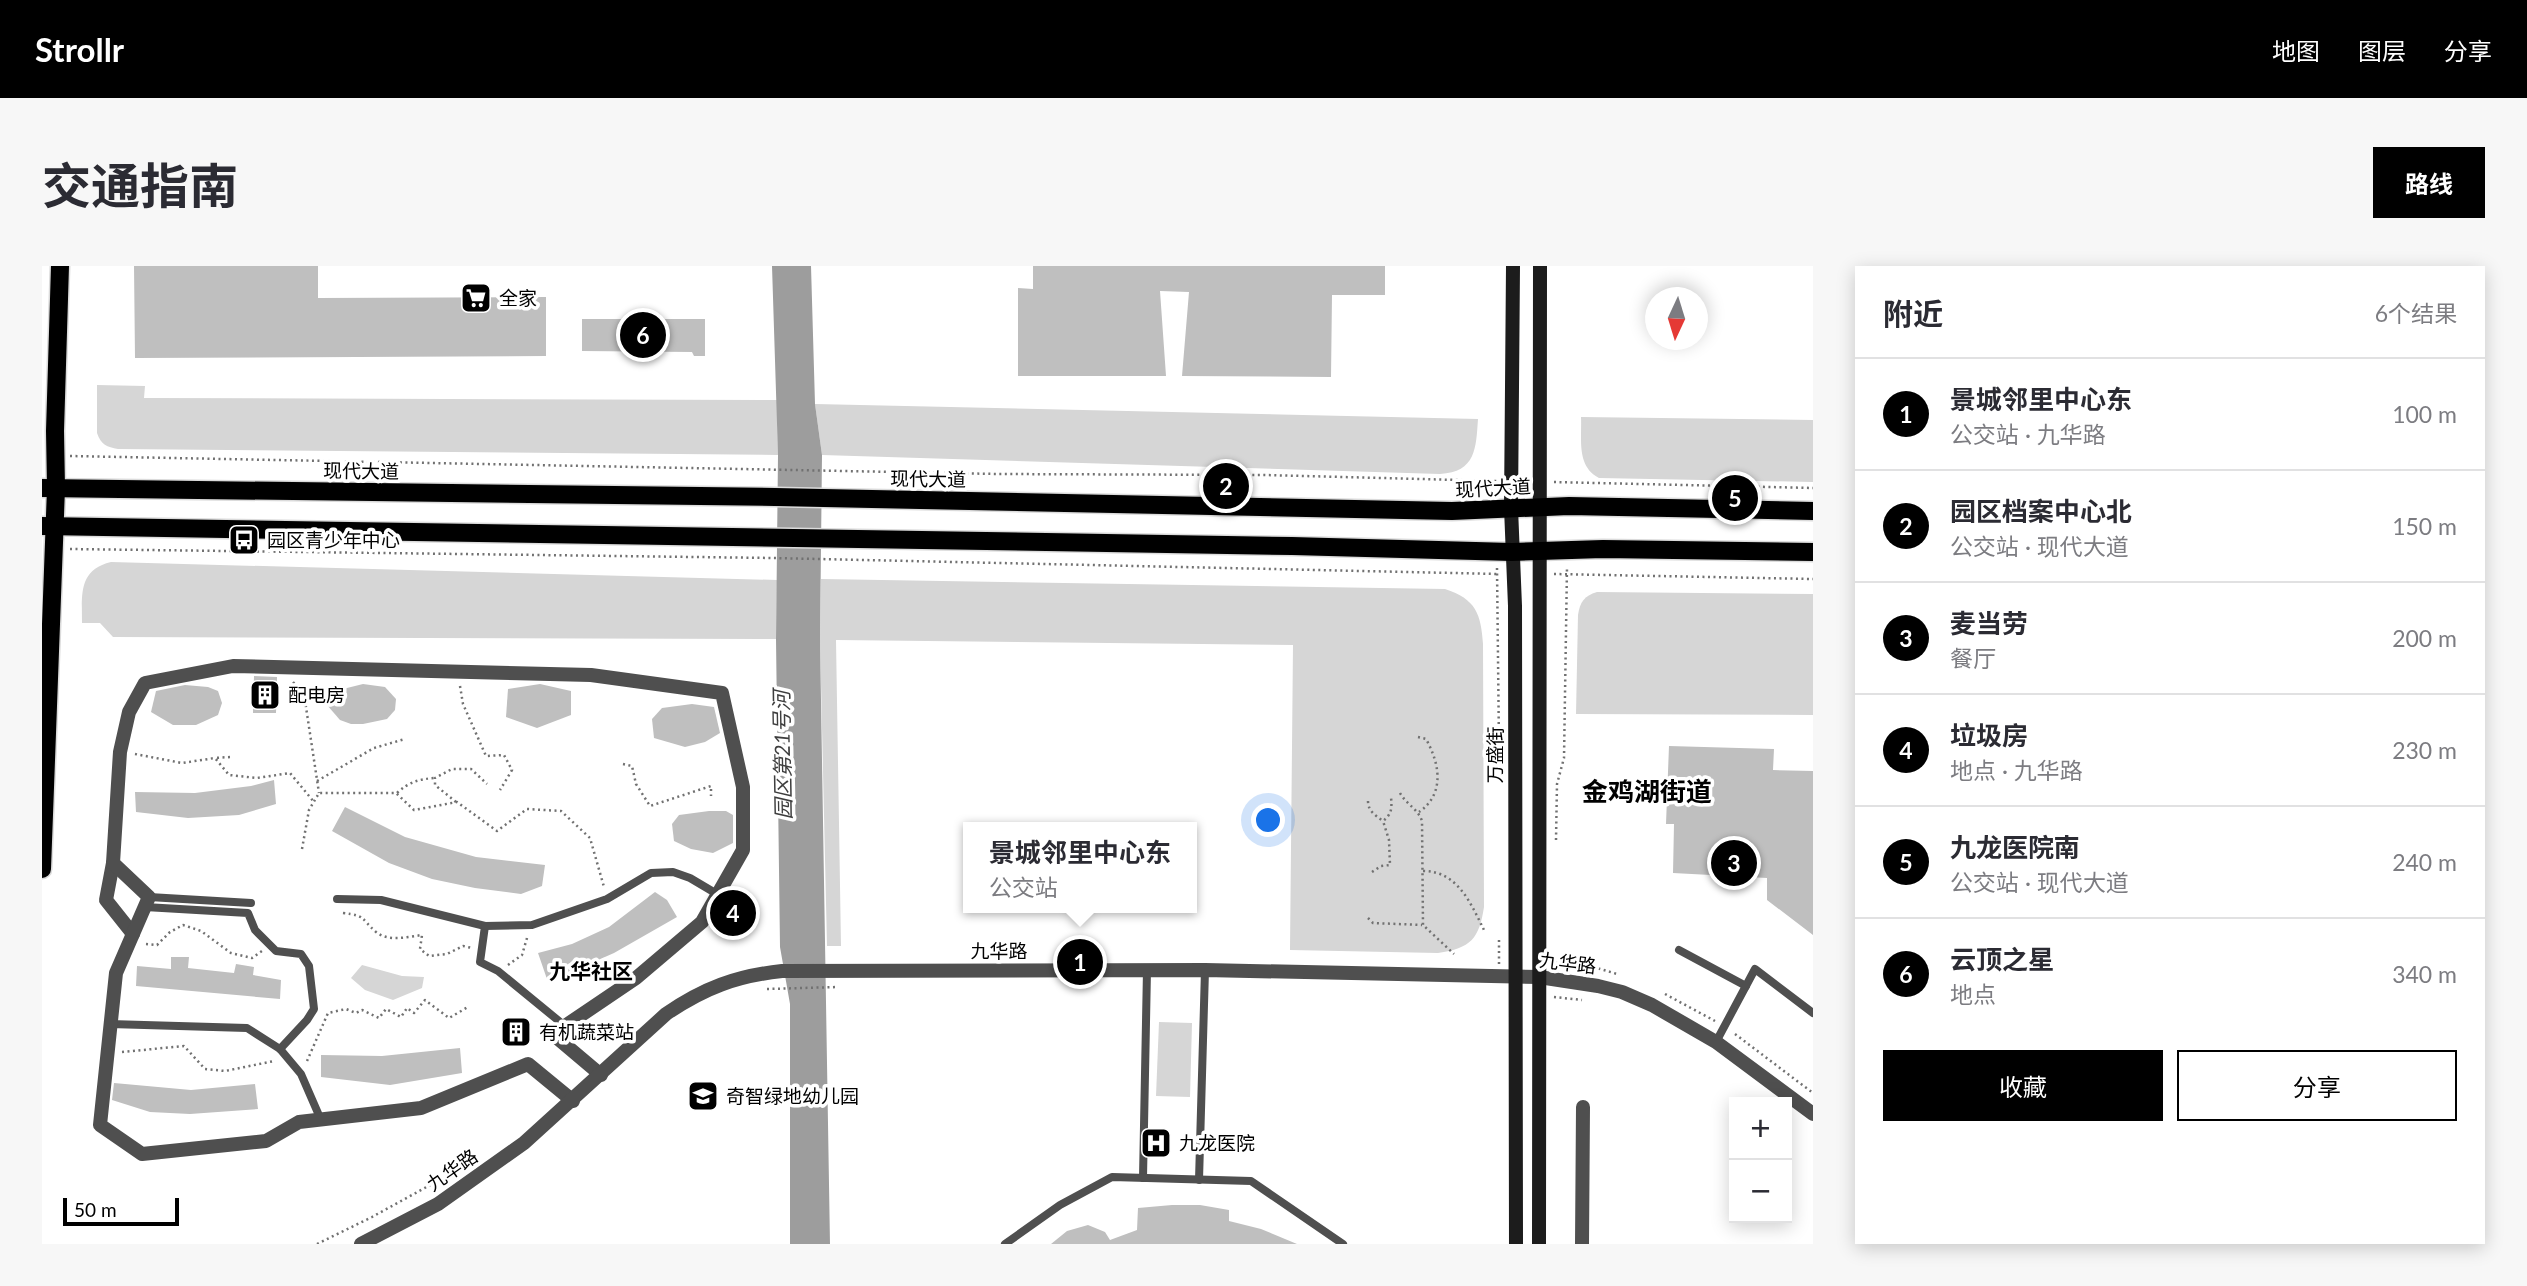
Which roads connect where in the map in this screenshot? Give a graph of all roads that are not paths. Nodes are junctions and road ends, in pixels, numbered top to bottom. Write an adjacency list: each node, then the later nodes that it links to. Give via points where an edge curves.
1 (60, 266): 4 (main road, via 55,456)
2 (1513, 266): 6 (main road, 万盛街, via 1512,481)
3 (1540, 266): 5 (main road)
4 (49, 488): 6 (main road, 现代大道); 8 (main road)
5 (1540, 506): 6 (main road, 现代大道); 7 (main road, 现代大道); 10 (main road)
6 (1502, 509): 9 (main road, 万盛街)
7 (1813, 511)
8 (48, 526): 9 (main road); 13 (main road, via 53,549)
9 (1504, 552): 10 (main road); 23 (main road, 万盛街, via 1515,606)
10 (1540, 552): 11 (main road); 24 (main road)
11 (1813, 552)
12 (113, 863): 14 (street, via 120,752 129,712 145,683 233,666 591,675 722,693 743,787 743,850); 16 (street); 19 (street, via 106,900)
13 (42, 869)
14 (717, 894): 18 (lane, via 673,872 651,873 607,899 532,925); 28 (street, via 702,922 636,978)
15 (337, 899): 18 (lane, via 381,900)
16 (147, 902): 17 (lane); 19 (street); 30 (lane, via 196,912 248,913 255,930 276,951 301,954 309,966 314,1009)
17 (251, 903)
18 (485, 926): 28 (lane, via 480,962 498,971)
19 (131, 938): 27 (street, via 116,973)
20 (1679, 950): 25 (lane)
21 (1147, 970): 22 (street, 九华路); 31 (street, 九华路, via 782,971 730,980 666,1014); 36 (lane)
22 (1205, 970): 23 (street, 九华路); 37 (lane)
23 (1515, 977): 24 (street, 九华路); 41 (main road, 万盛街)
24 (1546, 978): 29 (street, 九华路, via 1622,992); 42 (main road)
25 (1746, 986): 26 (lane, via 1755,969); 29 (lane)
26 (1813, 1013)
27 (110, 1024): 30 (lane, via 247,1028); 35 (street, via 100,1125 142,1154 266,1141 299,1122)
28 (565, 1026): 31 (street, via 556,1037)
29 (1716, 1042): 34 (street, 九华路)
30 (280, 1049): 35 (lane, via 301,1074)
31 (601, 1075): 32 (street, 九华路)
32 (573, 1101): 35 (street, via 528,1064 421,1108); 38 (street, 九华路, via 524,1143 438,1204)
33 (1583, 1107): 43 (street)
34 (1813, 1114)
35 (321, 1119)
36 (1143, 1178): 37 (lane); 39 (lane, via 1112,1177 1060,1205)
37 (1199, 1180): 40 (lane, via 1251,1181)
38 (361, 1244)
39 (1005, 1244)
40 (1343, 1244)
41 (1516, 1244)
42 (1539, 1244)
43 (1582, 1244)

